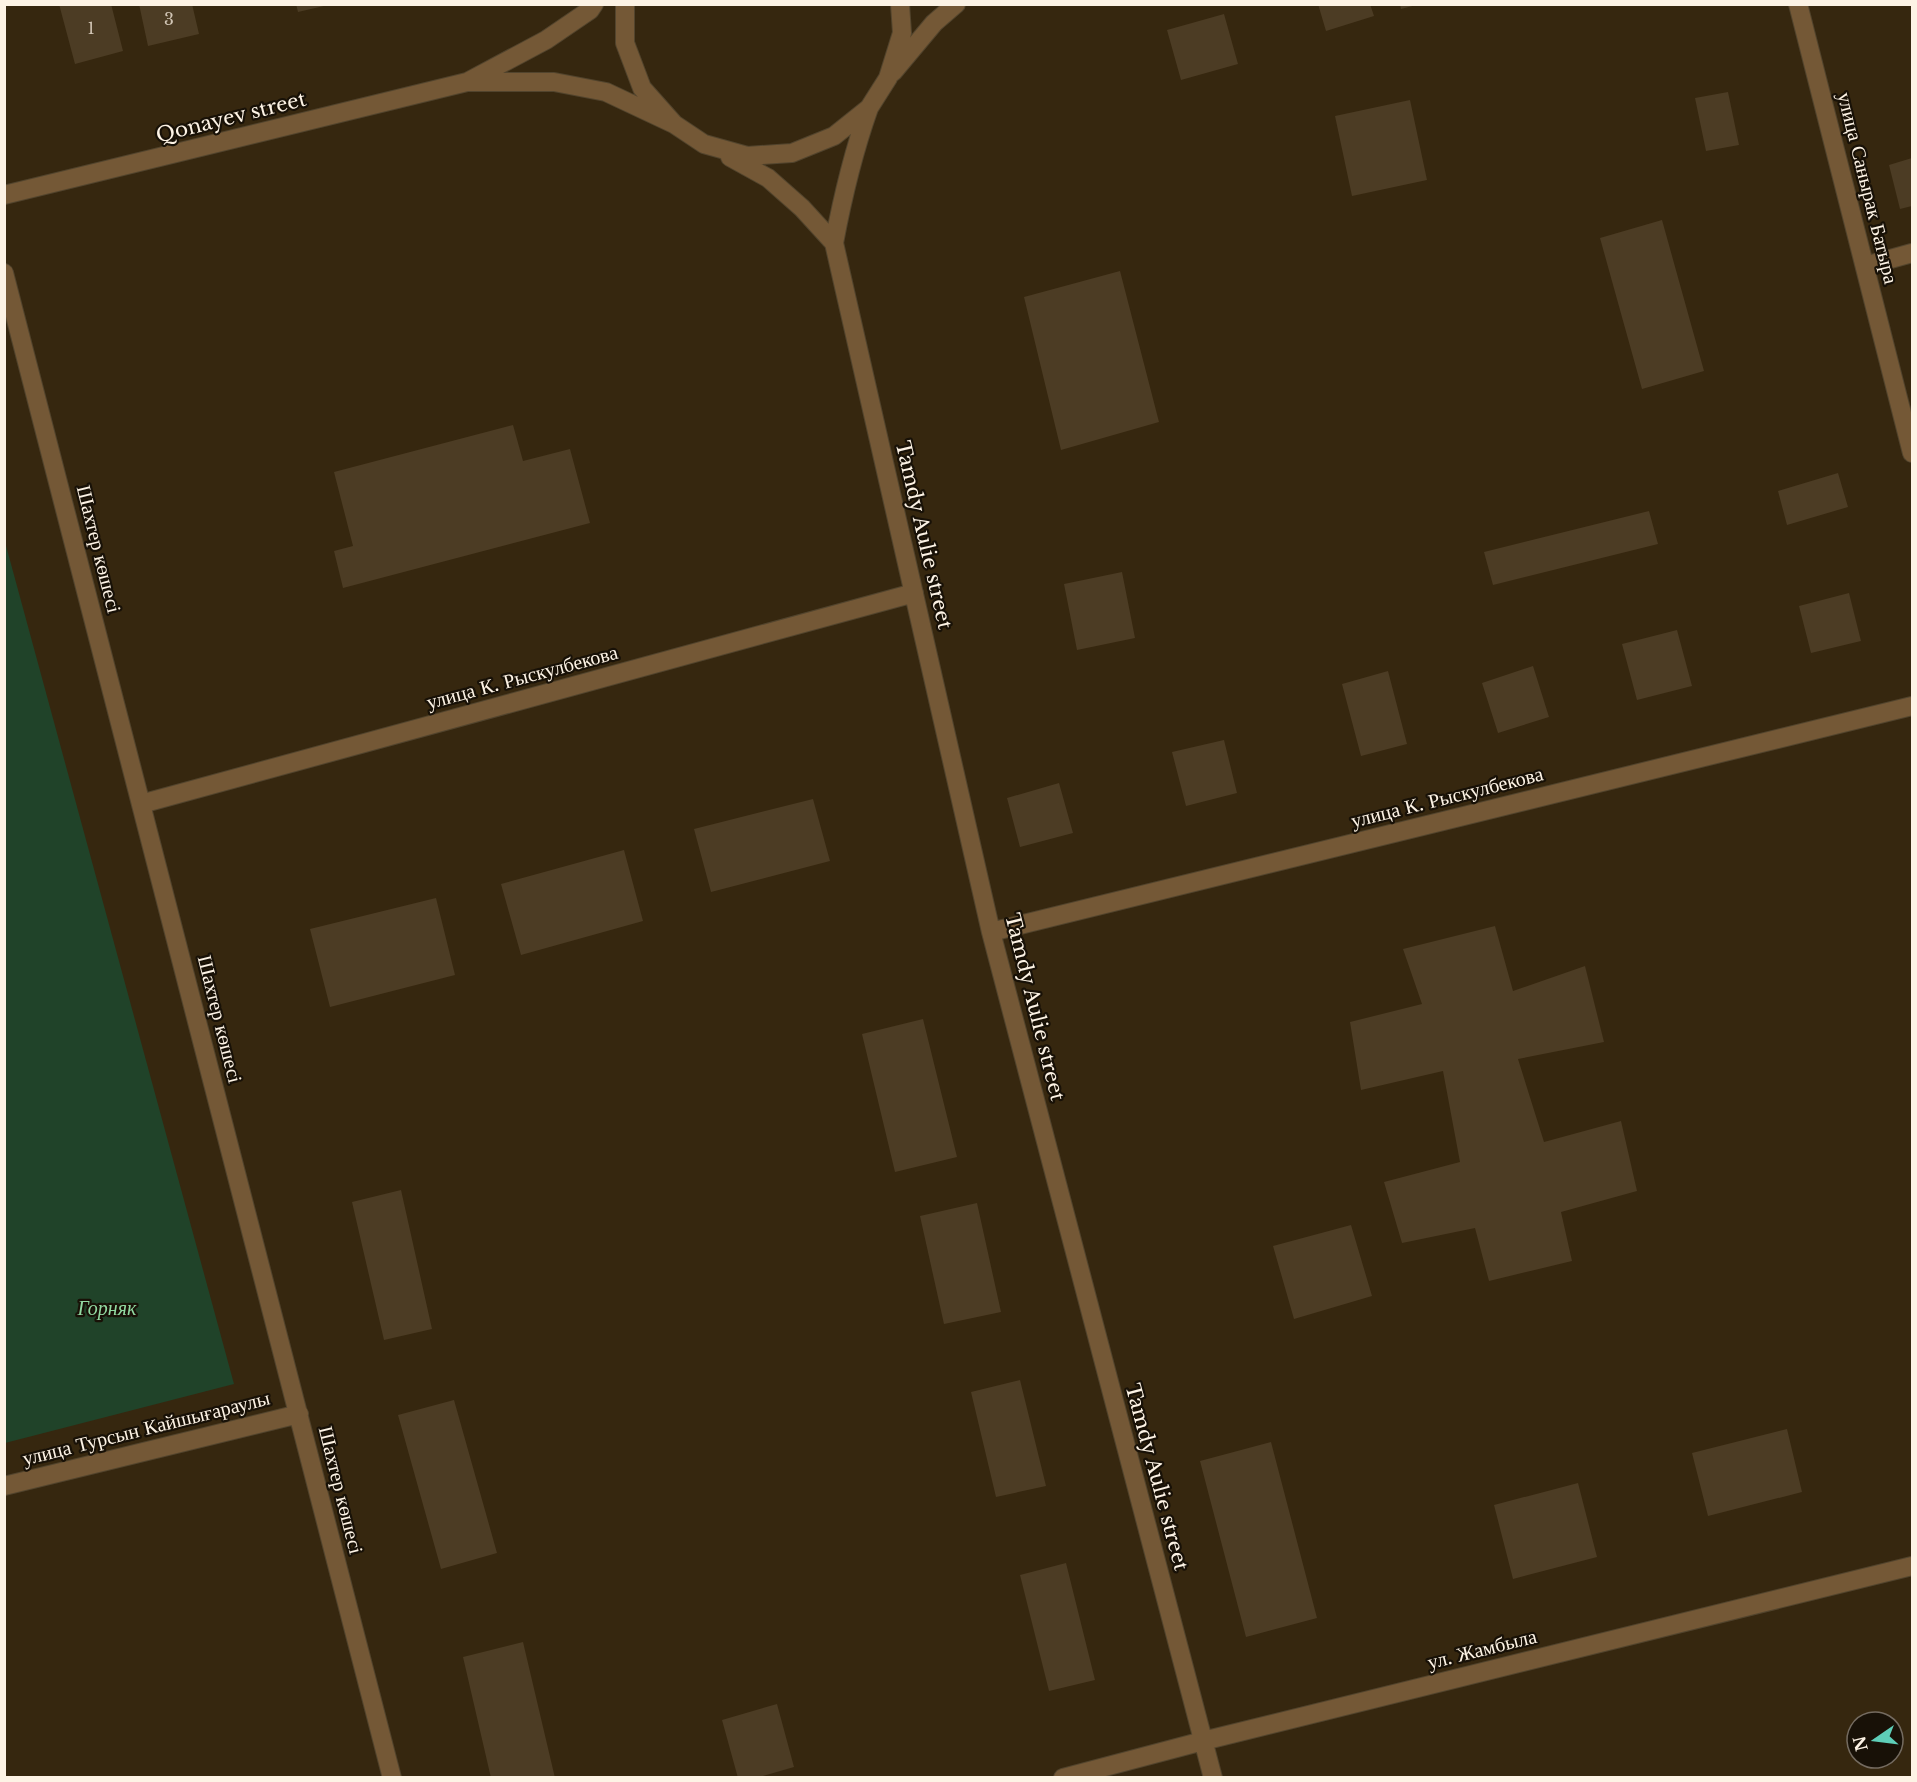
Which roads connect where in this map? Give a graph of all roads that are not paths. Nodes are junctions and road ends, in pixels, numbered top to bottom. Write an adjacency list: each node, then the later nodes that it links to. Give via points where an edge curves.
1 (594, 4): 7 (street, Qonayev street, via 546,40)
2 (625, 4): 9 (street, via 626,43 642,88)
3 (900, 4): 6 (street, via 902,33)
4 (956, 4): 6 (street, via 934,23)
5 (1798, 4): 14 (street, улица Санырак Батыра)
6 (888, 78): 8 (street)
7 (467, 82): 9 (street, Qonayev street, via 555,82 606,92); 11 (street, Qonayev street)
8 (869, 108): 10 (street, via 834,136 792,153 747,156); 12 (street, via 852,156)
9 (674, 124): 10 (street)
10 (704, 144): 12 (street, via 768,178)
11 (4, 195)
12 (834, 243): 17 (street, Tamdy Aulie street)
13 (1912, 253): 14 (street)
14 (1865, 266): 16 (street, улица Санырак Батыра)
15 (4, 273): 19 (street, Шахтер көшесі)
16 (1912, 453)
17 (914, 593): 19 (street, улица К. Рыскулбекова); 20 (street, Tamdy Aulie street)
18 (1912, 706): 20 (street, улица К. Рыскулбекова)
19 (141, 804): 21 (street, Шахтер көшесі)
20 (991, 932): 24 (street, Tamdy Aulie street)
21 (299, 1414): 22 (street, улица Турсын Кайшығараулы); 25 (street, Шахтер көшесі)
22 (4, 1486)
23 (1912, 1566): 24 (street, ул. Жамбыла)
24 (1203, 1741): 26 (street, ул. Жамбыла); 27 (street, Tamdy Aulie street)
25 (392, 1778)
26 (1063, 1778)
27 (1213, 1778)

